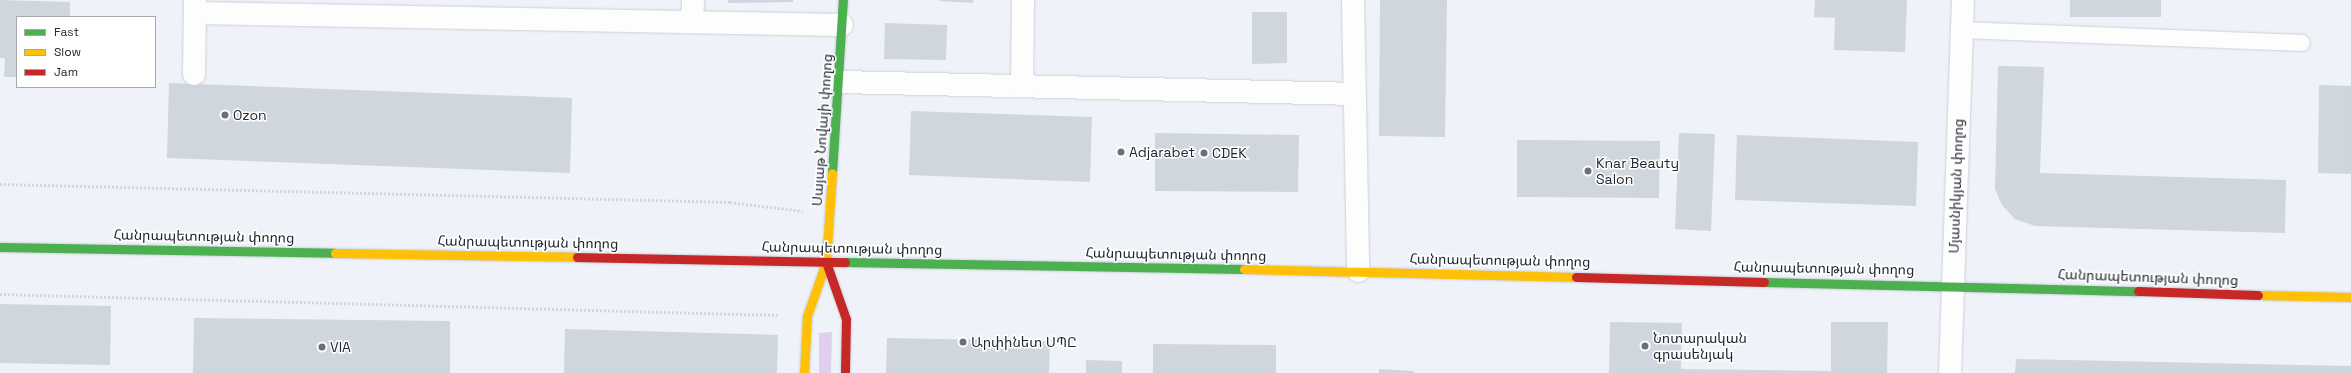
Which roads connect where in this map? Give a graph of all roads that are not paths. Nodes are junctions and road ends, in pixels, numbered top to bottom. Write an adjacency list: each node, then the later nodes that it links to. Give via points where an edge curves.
1 (843, 0): 7 (main road, Սայաթ Նովայի փողոց)
2 (1023, 0): 12 (street)
3 (1353, 0): 13 (street)
4 (1963, 0): 8 (street, Մյասնիկյան փողոց)
5 (196, 7): 6 (street); 10 (street)
6 (693, 10): 7 (street)
7 (842, 25): 11 (main road, Սայաթ Նովայի փողոց)
8 (1962, 30): 9 (lane); 17 (street, Մյասնիկյան փողոց)
9 (2302, 43)
10 (194, 74)
11 (840, 82): 12 (street); 15 (main road, Սայաթ Նովայի փողոց)
12 (1022, 86): 13 (street)
13 (1355, 94): 16 (street)
14 (0, 247): 15 (main road, Հանրապետության փողոց)
15 (826, 262): 16 (main road, Հանրապետության փողոց); 19 (main road, Սայաթ Նովայի փողոց, via 807,316); 20 (main road, Սայաթ Նովայի փողոց, via 846,319)
16 (1358, 271): 17 (main road, Հանրապետության փողոց)
17 (1952, 286): 18 (main road, Հանրապետության փողոց); 21 (street, Մյասնիկյան փողոց)
18 (2351, 297)
19 (804, 373)
20 (845, 373)
21 (1950, 373)

